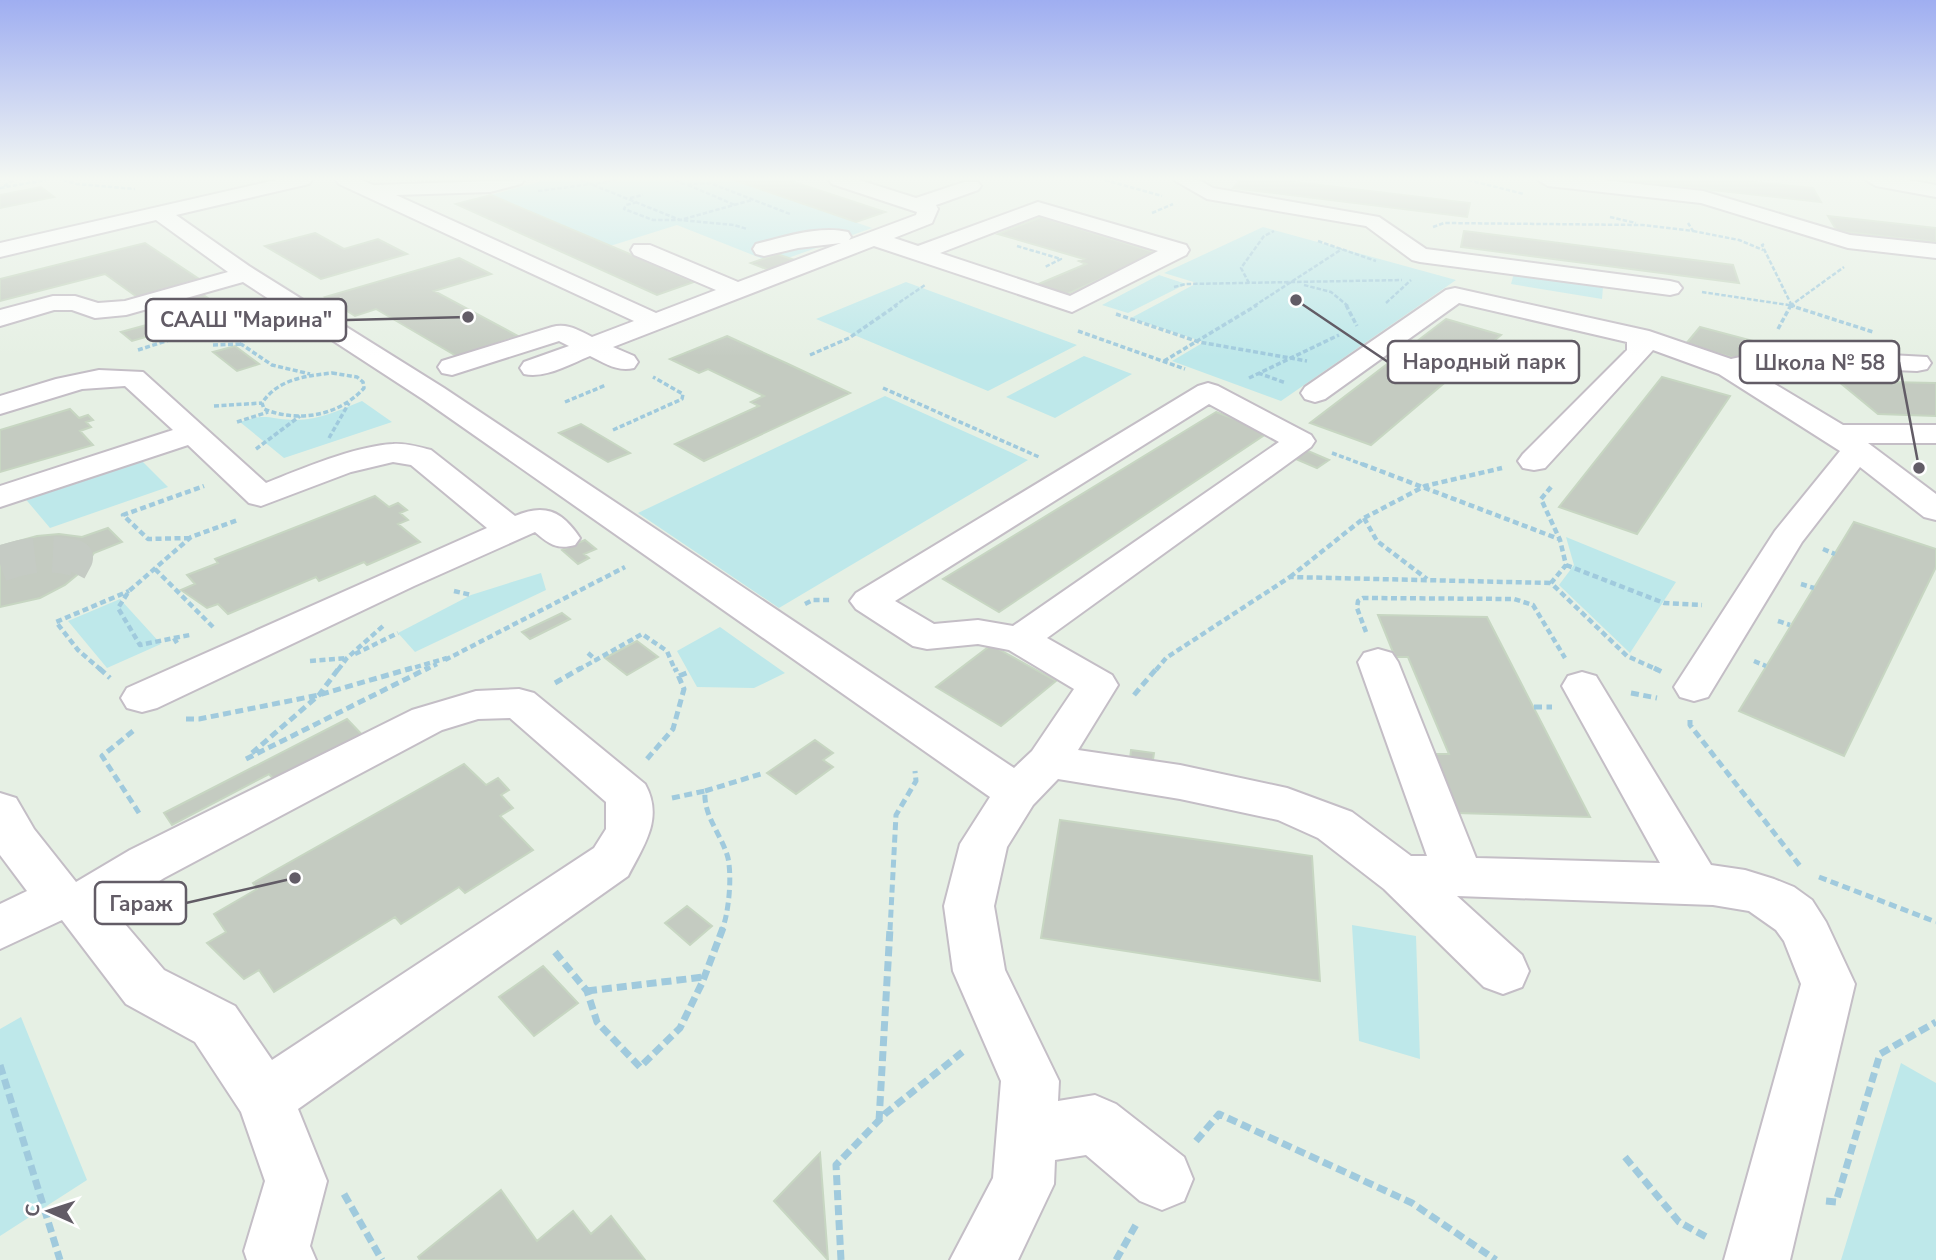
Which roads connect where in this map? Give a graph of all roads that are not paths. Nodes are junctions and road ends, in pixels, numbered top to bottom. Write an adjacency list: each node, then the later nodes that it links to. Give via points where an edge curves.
1 (48, 239): 9 (street)
2 (196, 239): 14 (street)
3 (474, 239): 19 (street)
4 (863, 239): 11 (street, via 798,240); 13 (street); 16 (street)
5 (955, 239): 13 (street)
6 (1141, 239): 13 (street, via 1178,250 1072,305)
7 (1397, 239): 15 (street, via 1420,255)
8 (1841, 239): 12 (street)
9 (0, 250)
10 (642, 250): 16 (street)
11 (764, 250)
12 (1936, 251)
13 (919, 253)
14 (247, 274): 17 (street); 30 (street)
15 (1670, 288)
16 (739, 291): 19 (street, via 709,310)
17 (109, 310): 18 (street, via 53,303); 20 (street)
18 (0, 318)
19 (656, 322): 22 (street)
20 (78, 327)
21 (1640, 337): 27 (street); 28 (street, via 1455,295); 35 (street, via 1640,352)
22 (589, 346): 23 (street); 25 (street, via 561,332); 26 (street)
23 (624, 362)
24 (1917, 363): 27 (street, via 1779,357)
25 (452, 367)
26 (534, 368)
27 (1729, 368): 33 (street)
28 (1315, 393)
29 (0, 405): 31 (street, via 69,383 133,378)
30 (466, 416): 34 (street); 45 (street)
31 (199, 420): 34 (street, via 238,474 261,496 341,465); 36 (street)
32 (1936, 434): 33 (street)
33 (1847, 442): 37 (street); 43 (street)
34 (393, 453): 38 (street, via 420,457)
35 (1534, 461)
36 (0, 497)
37 (1936, 510)
38 (511, 530): 39 (street, via 539,518); 44 (street, via 198,672)
39 (564, 538)
40 (1020, 639): 40 (street, via 978,632 927,637 869,601 1208,392 1300,441); 45 (street, via 1098,685)
41 (1378, 662): 48 (street)
42 (1581, 686): 49 (street)
43 (1693, 696)
44 (145, 708)
45 (1032, 777): 47 (street, via 1180,782 1287,805 1335,825); 54 (street, via 984,844 969,906 979,971 1030,1081)
46 (0, 810): 50 (street, via 16,842)
47 (1401, 875): 48 (street); 52 (street)
48 (1459, 877): 49 (street)
49 (1698, 884): 56 (street, via 1739,888 1769,898 1795,916 1828,984 1772,1197)
50 (69, 901): 51 (street); 53 (street, via 145,987 215,1024); 53 (street, via 427,720 476,705 519,703 619,794 629,830 611,862)
51 (0, 928)
52 (1503, 971)
53 (265, 1098): 57 (street, via 296,1181)
54 (1026, 1136): 55 (street, via 1095,1124); 58 (street, via 1023,1184)
55 (1162, 1179)
56 (1735, 1251)
57 (274, 1257)
58 (983, 1260)

